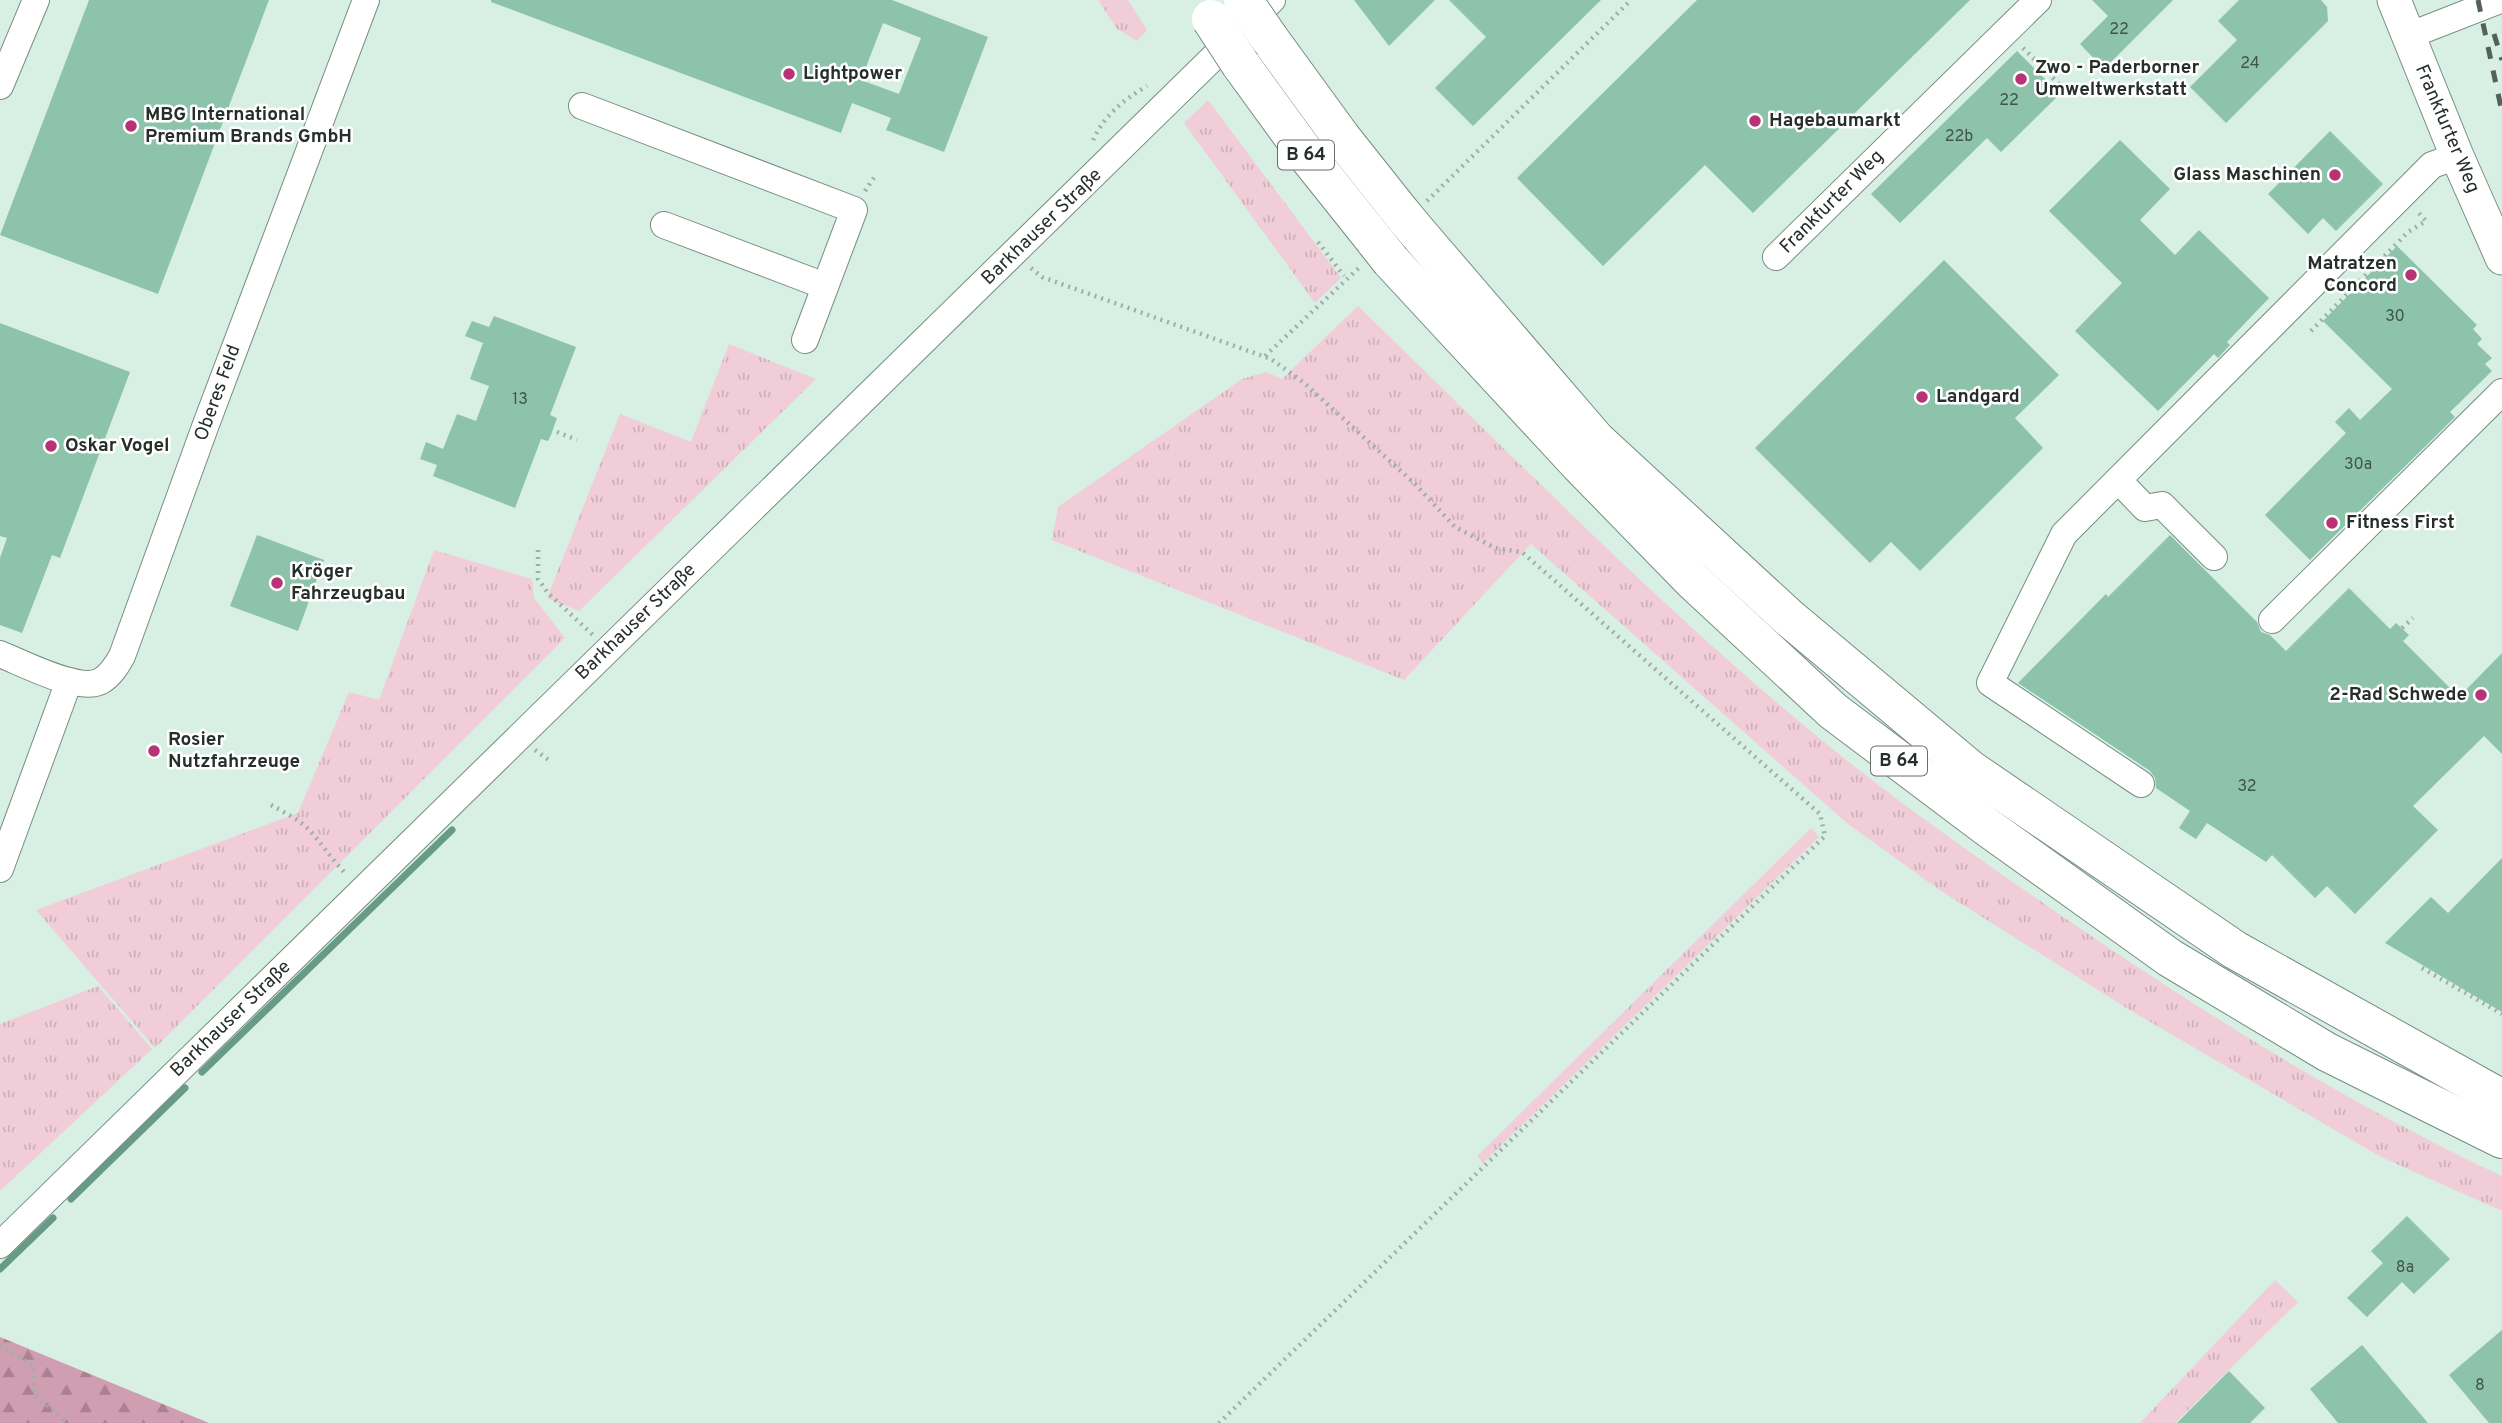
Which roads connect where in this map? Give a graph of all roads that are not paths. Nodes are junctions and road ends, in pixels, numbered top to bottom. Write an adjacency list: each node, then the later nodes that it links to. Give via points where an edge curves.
1 (36, 0): 10 (street)
2 (366, 0): 23 (street, Oberes Feld, via 122,656 100,682)
3 (1243, 0): 26 (highway, B 64, bridge, via 1341,137 1596,440 1787,616 1971,770 2235,950)
4 (1272, 0): 28 (street, Barkhauser Straße)
5 (2038, 0): 14 (street, Frankfurter Weg)
6 (2394, 0): 9 (main road, Frankfurter Weg)
7 (2501, 0): 9 (street)
8 (1202, 6): 27 (highway, B 64, bridge, via 1305,153 1383,251 1579,464 1833,711 2170,957 2327,1052)
9 (2408, 36): 12 (main road, Frankfurter Weg)
10 (0, 86)
11 (582, 106): 16 (street, via 854,210)
12 (2456, 156): 15 (main road, Frankfurter Weg); 19 (street, via 2432,165)
13 (664, 225): 16 (street)
14 (1776, 257)
15 (2502, 258)
16 (825, 286): 17 (street)
17 (805, 340)
18 (2502, 392): 21 (street)
19 (2118, 480): 20 (street, via 2145,508 2162,505); 24 (street, via 2064,534 1990,683)
20 (2214, 557)
21 (2272, 620)
22 (0, 654): 23 (street, Oberes Feld)
23 (69, 681): 25 (street)
24 (2141, 784)
25 (0, 869)
26 (2502, 1099)
27 (2502, 1139)
28 (0, 1245)

